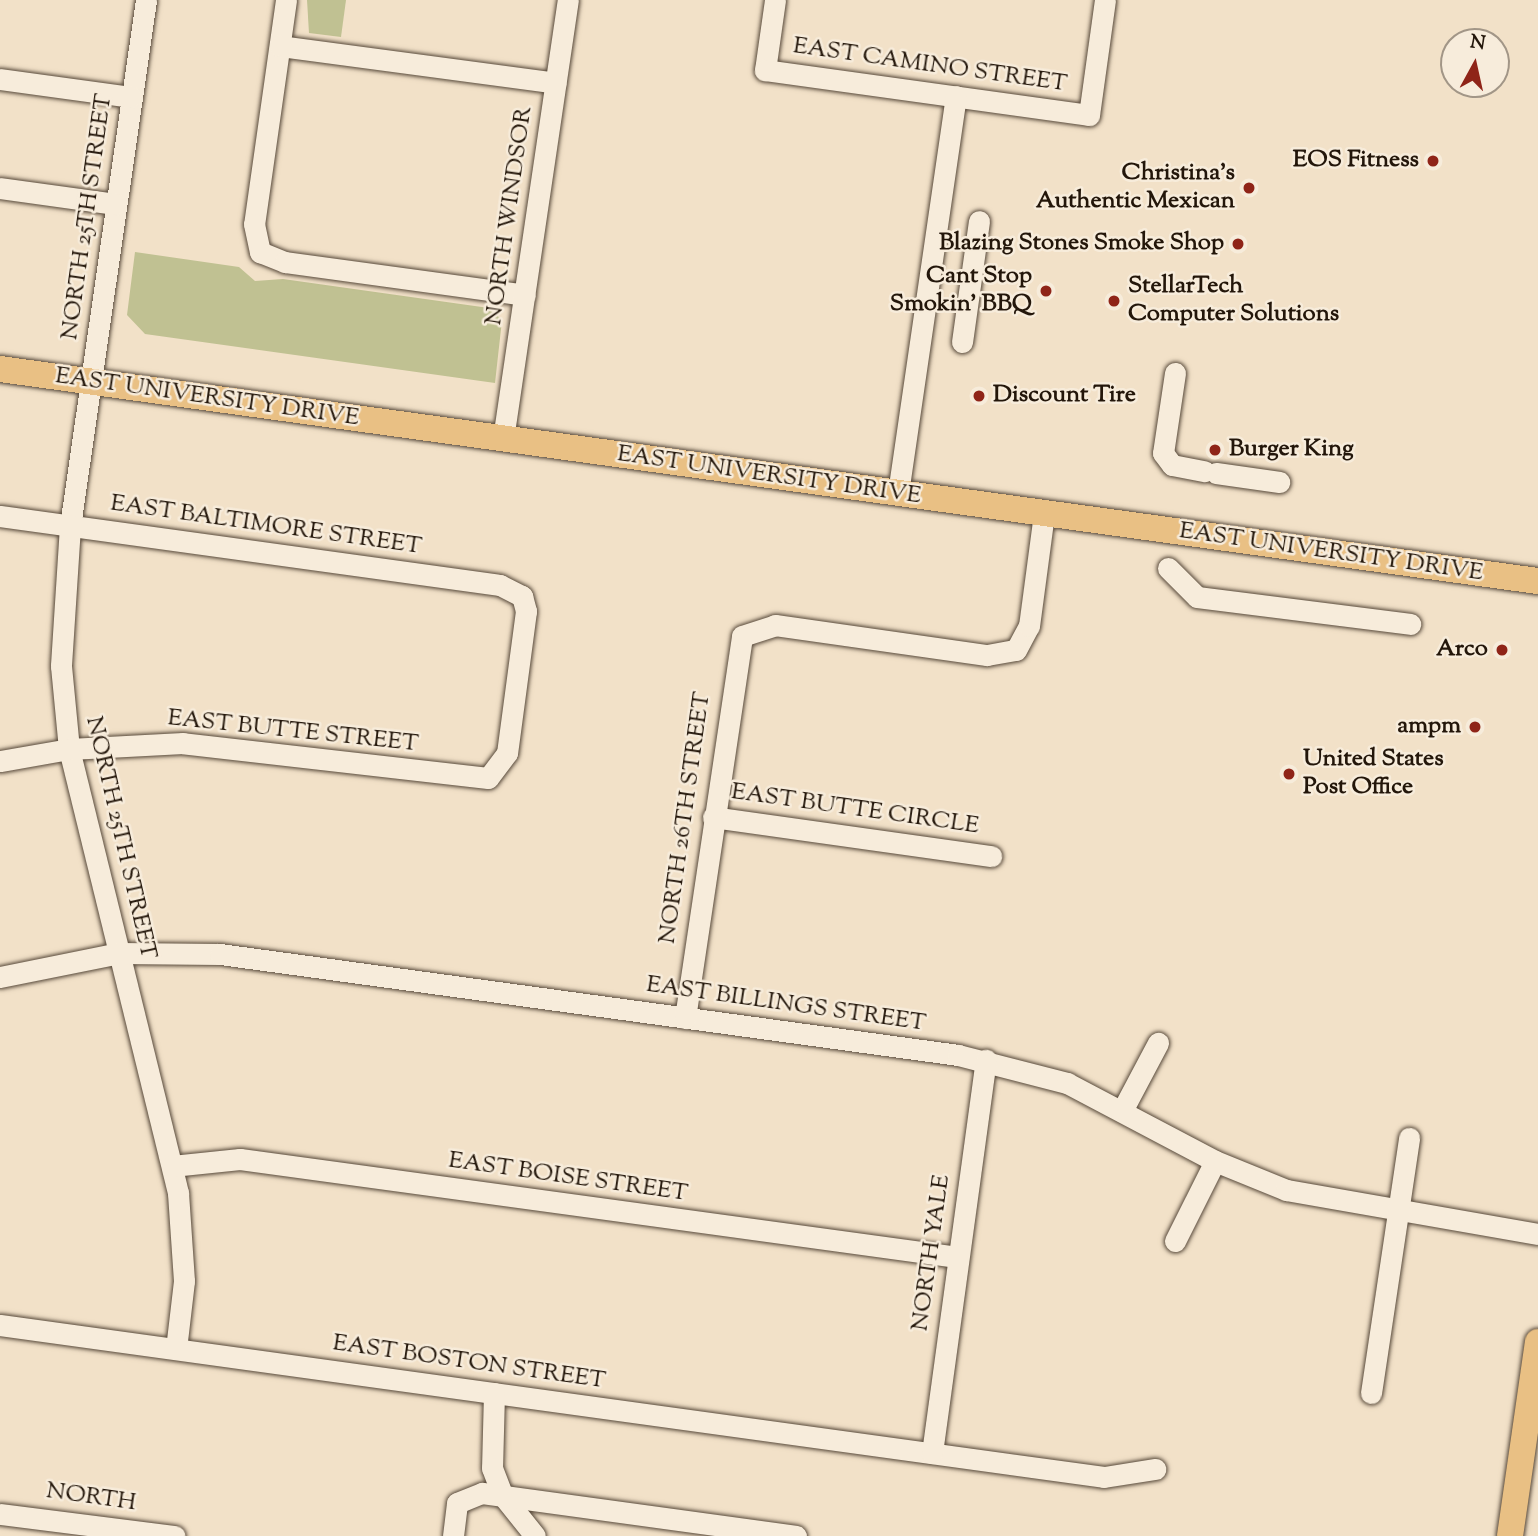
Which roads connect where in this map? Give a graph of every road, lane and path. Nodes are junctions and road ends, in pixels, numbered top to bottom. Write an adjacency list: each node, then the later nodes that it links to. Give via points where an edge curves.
1 (145, 0): 10 (street, NORTH 25TH STREET)
2 (286, 0): 6 (street)
3 (568, 0): 8 (street, NORTH WINDSOR)
4 (775, 0): 9 (street, EAST CAMINO STREET, via 765,70)
5 (1105, 0): 9 (street, EAST CAMINO STREET, via 1088,115)
6 (280, 46): 8 (street); 14 (street, via 254,224 260,251 285,262)
7 (0, 79): 10 (street)
8 (556, 83): 14 (street, NORTH WINDSOR)
9 (957, 96): 21 (street)
10 (131, 97): 12 (street, NORTH 25TH STREET)
11 (0, 188): 12 (street)
12 (116, 204): 18 (street, NORTH 25TH STREET)
13 (979, 221): 15 (street)
14 (525, 295): 19 (street, NORTH WINDSOR)
15 (962, 342)
16 (0, 369): 18 (main road, EAST UNIVERSITY DRIVE)
17 (1175, 373): 20 (street, via 1163,453 1172,465)
18 (90, 382): 19 (main road, EAST UNIVERSITY DRIVE); 24 (street, NORTH 25TH STREET)
19 (503, 439): 21 (main road, EAST UNIVERSITY DRIVE)
20 (1279, 482)
21 (898, 493): 22 (main road, EAST UNIVERSITY DRIVE)
22 (1044, 513): 26 (main road, EAST UNIVERSITY DRIVE); 31 (street, NORTH 26TH STREET, via 1029,626 1016,650 987,655 775,625 748,630 736,652)
23 (0, 516): 24 (street, EAST BALTIMORE STREET)
24 (70, 526): 28 (street, NORTH 25TH STREET, via 61,639); 30 (street, EAST BALTIMORE STREET, via 500,585 522,596 526,621 507,754)
25 (1168, 568): 27 (street, via 1196,597)
26 (1538, 581)
27 (1409, 624)
28 (69, 749): 29 (street, EAST BUTTE STREET); 30 (street, EAST BUTTE STREET, via 183,743 472,779); 33 (street, NORTH 25TH STREET)
29 (0, 761)
30 (496, 774)
31 (713, 817): 32 (street, EAST BUTTE CIRCLE); 35 (street, NORTH 26TH STREET)
32 (990, 856)
33 (119, 953): 34 (street, EAST BILLINGS STREET); 35 (street, EAST BILLINGS STREET, via 220,954); 41 (street, NORTH 25TH STREET)
34 (0, 977)
35 (685, 1018): 37 (street, EAST BILLINGS STREET)
36 (1158, 1043): 38 (street)
37 (986, 1060): 38 (street, EAST BILLINGS STREET, via 1067,1083); 45 (street, NORTH YALE)
38 (1123, 1109): 40 (street, EAST BILLINGS STREET)
39 (1409, 1138): 42 (street)
40 (1215, 1161): 42 (street, EAST BILLINGS STREET, via 1286,1190); 44 (street)
41 (172, 1166): 45 (street, EAST BOISE STREET, via 240,1159); 48 (street, NORTH 25TH STREET, via 184,1261)
42 (1398, 1213): 43 (street, EAST BILLINGS STREET); 50 (street)
43 (1538, 1234)
44 (1175, 1241)
45 (957, 1257): 51 (street, NORTH YALE)
46 (0, 1325): 48 (street, EAST BOSTON STREET)
47 (1538, 1342): 60 (main road)
48 (176, 1349): 49 (street, EAST BOSTON STREET)
49 (494, 1393): 51 (street, EAST BOSTON STREET); 53 (street, via 490,1453)
50 (1371, 1393)
51 (932, 1453): 52 (street, EAST BOSTON STREET, via 1117,1478)
52 (1155, 1469)
53 (503, 1496): 57 (street, via 482,1493 457,1503); 58 (street); 59 (street)
54 (0, 1514): 55 (street, NORTH)
55 (90, 1530): 56 (street, NORTH)
56 (175, 1536)
57 (453, 1536)
58 (535, 1536)
59 (796, 1536)
60 (1510, 1536)

